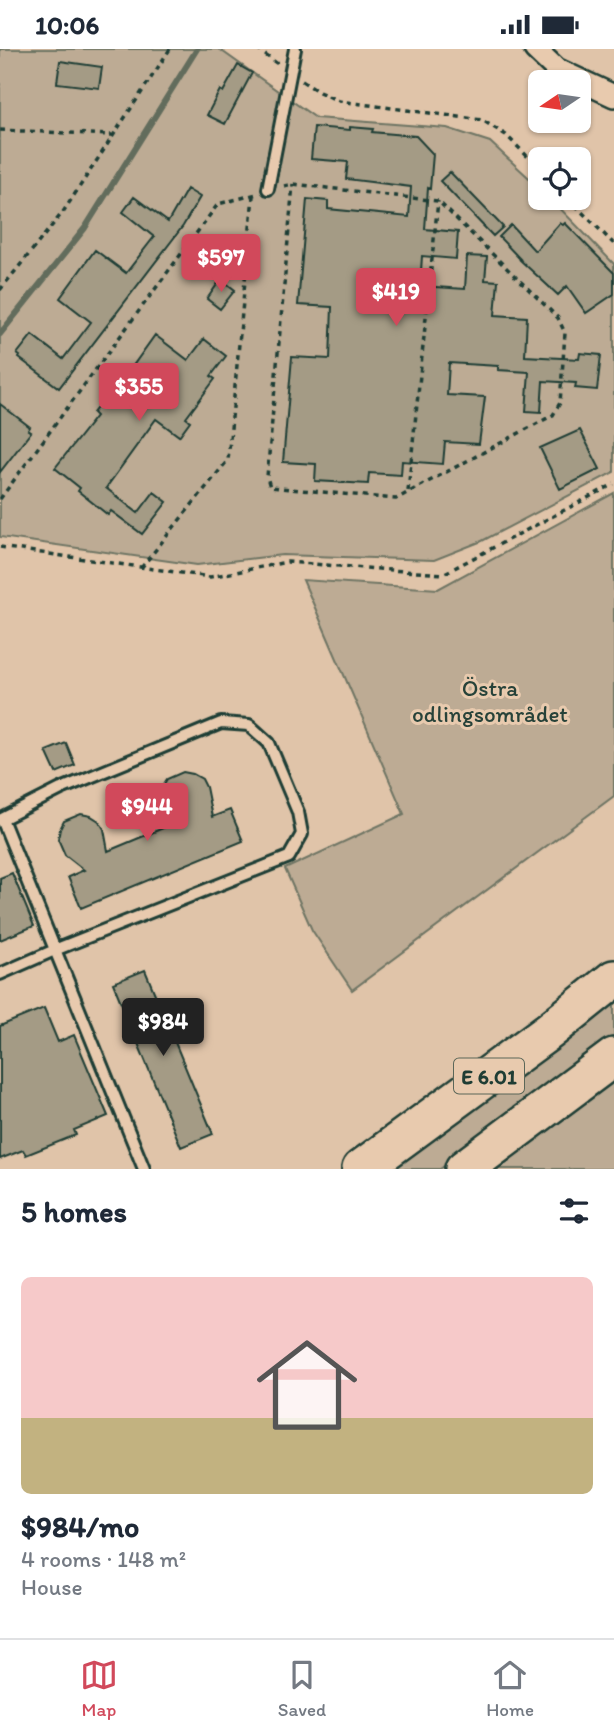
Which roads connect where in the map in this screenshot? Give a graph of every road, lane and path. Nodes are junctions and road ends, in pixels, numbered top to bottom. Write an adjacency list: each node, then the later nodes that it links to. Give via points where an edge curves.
1 (170, 49): 8 (path)
2 (257, 49): 5 (path)
3 (295, 49): 5 (lane)
4 (535, 49): 6 (street, via 556,69)
5 (291, 74): 9 (path, via 339,101 482,120); 11 (lane)
6 (614, 96)
7 (0, 130): 8 (path)
8 (112, 135): 16 (path, via 63,212)
9 (528, 157)
10 (293, 184): 11 (path); 13 (path); 19 (path, via 267,477 270,487 396,499)
11 (268, 189): 12 (path)
12 (253, 196): 20 (path, via 218,204); 22 (path, via 228,460)
13 (438, 201): 19 (path); 19 (path, via 558,318 565,333 561,404 553,415)
14 (580, 210): 15 (path)
15 (614, 244)
16 (2, 284): 17 (path)
17 (0, 290)
18 (614, 484): 22 (path, via 443,574 287,562 210,577)
19 (408, 492)
20 (0, 499)
21 (0, 547): 22 (path)
22 (141, 568)
23 (1, 820): 24 (lane); 24 (lane, via 61,789 221,723 248,725 269,743 298,812 302,834 289,857)
24 (57, 949): 25 (lane); 28 (lane)
25 (0, 974)
26 (614, 979): 29 (highway, E 6.01)
27 (614, 1057): 30 (highway, E 6.01)
28 (144, 1169)
29 (360, 1169)
30 (464, 1169)

